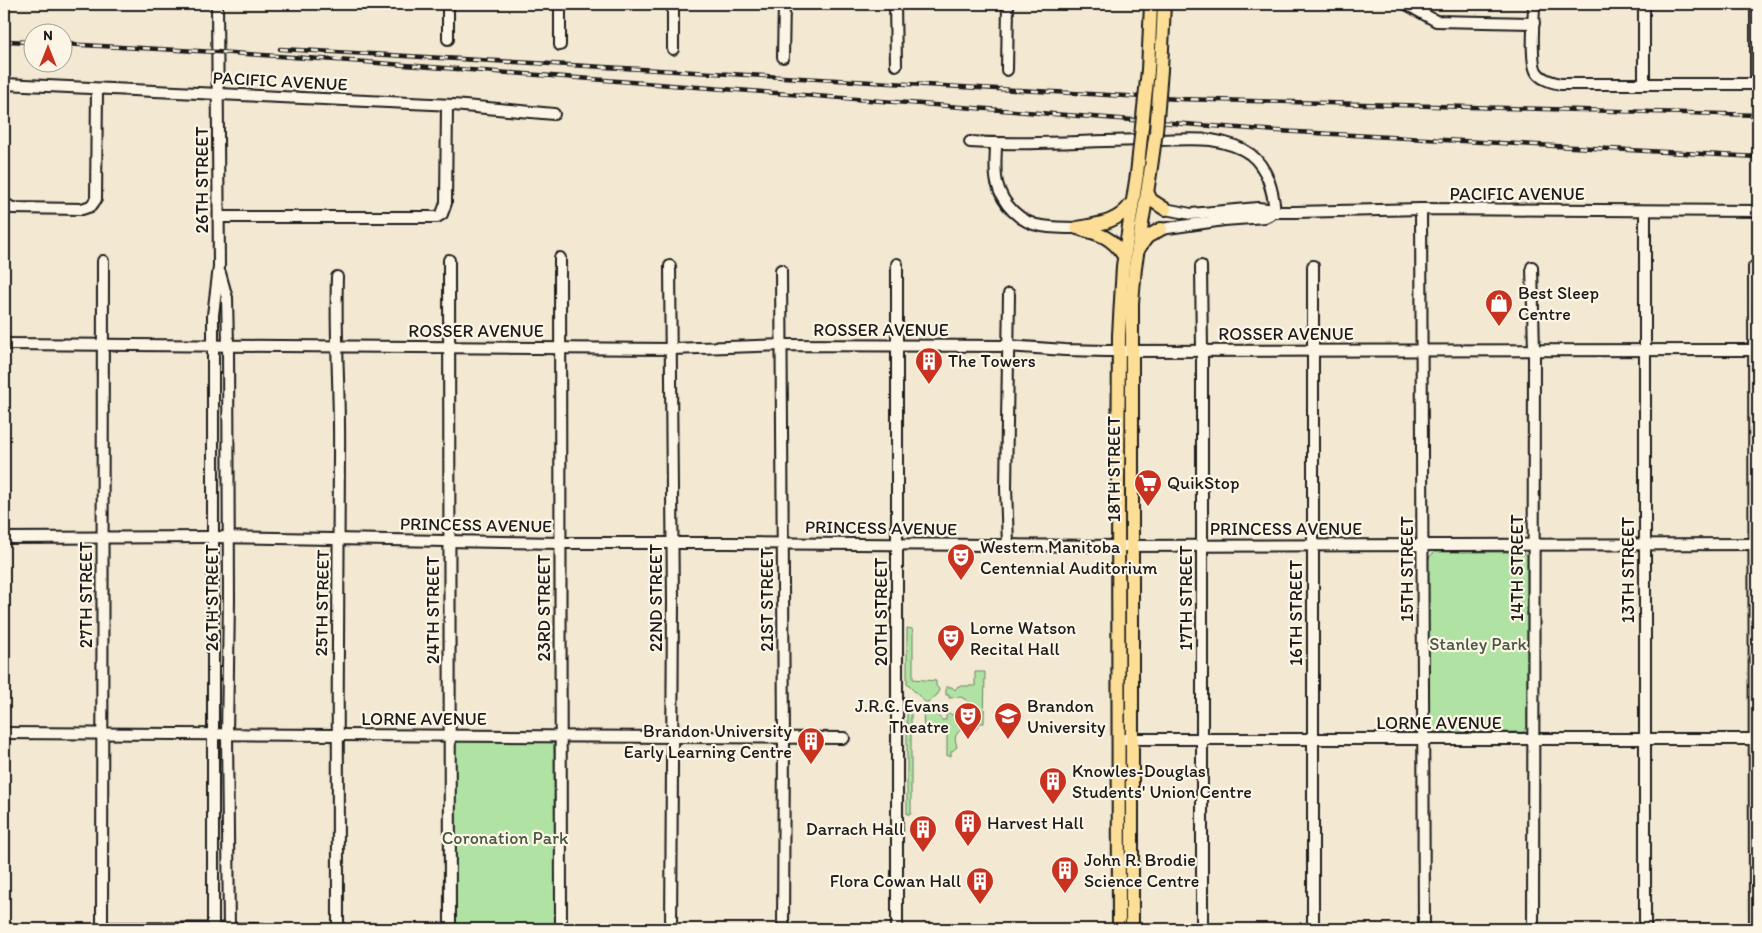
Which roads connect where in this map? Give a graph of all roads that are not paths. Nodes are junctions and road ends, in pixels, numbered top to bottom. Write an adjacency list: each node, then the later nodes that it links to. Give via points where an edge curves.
1 (217, 4): 27 (street, 26TH STREET)
2 (448, 4): 16 (street)
3 (560, 4): 17 (street)
4 (673, 4): 18 (street)
5 (784, 4): 19 (street)
6 (895, 4): 20 (street)
7 (1008, 4): 21 (street)
8 (1151, 4): 22 (main road)
9 (1164, 4): 22 (main road)
10 (1406, 4): 14 (street)
11 (1534, 4): 15 (street)
12 (1644, 4): 24 (street)
13 (1756, 4): 25 (street)
14 (1421, 8): 15 (street, via 1436,21)
15 (1534, 23): 24 (street, via 1533,62 1542,78 1560,84)
16 (448, 38)
17 (560, 45)
18 (673, 49)
19 (783, 57)
20 (896, 65)
21 (1007, 70)
22 (1155, 70): 32 (main road, 18TH STREET, bridge)
23 (4, 84): 26 (street, PACIFIC AVENUE)
24 (1644, 84): 25 (street)
25 (1757, 84)
26 (97, 89): 27 (street, PACIFIC AVENUE); 35 (street, via 96,199 92,206 82,209 12,208)
27 (218, 94): 28 (street, PACIFIC AVENUE); 41 (street, 26TH STREET)
28 (447, 105): 29 (street, PACIFIC AVENUE); 41 (street, via 446,203 442,214 437,217)
29 (554, 114)
30 (970, 142): 31 (street)
31 (996, 144): 40 (street, via 1113,140 1198,140 1229,144 1250,154 1263,170 1272,189); 42 (street, via 997,183 1012,211 1041,226)
32 (1144, 174): 33 (main road, 18TH STREET); 34 (main road, 18TH STREET)
33 (1147, 192): 36 (main road, via 1151,200); 44 (main road, 18TH STREET)
34 (1132, 202): 42 (main road, via 1123,214 1112,221); 45 (main road, 18TH STREET)
35 (4, 203)
36 (1165, 209): 40 (street, PACIFIC AVENUE, via 1191,214 1258,208)
37 (1421, 209): 38 (street, PACIFIC AVENUE); 40 (street, PACIFIC AVENUE); 74 (street, 15TH STREET)
38 (1645, 211): 39 (street, PACIFIC AVENUE); 76 (street, 13TH STREET)
39 (1758, 211)
40 (1275, 212): 43 (street, PACIFIC AVENUE, via 1265,217)
41 (219, 217): 53 (street, 26TH STREET)
42 (1077, 228): 45 (main road, via 1112,241)
43 (1161, 229): 44 (main road, via 1147,237)
44 (1137, 250): 72 (main road, 18TH STREET)
45 (1124, 256): 72 (main road, 18TH STREET, via 1121,293)
46 (560, 258): 68 (street, 23RD STREET)
47 (449, 260): 67 (street, 24TH STREET)
48 (103, 261): 60 (street, 27TH STREET)
49 (897, 264): 64 (street, 20TH STREET)
50 (670, 266): 69 (street, 22ND STREET)
51 (1201, 266): 70 (street, 17TH STREET)
52 (1312, 266): 73 (street, 16TH STREET)
53 (219, 267): 61 (street, 26TH STREET); 62 (street, 26TH STREET, via 227,298)
54 (1532, 267): 75 (street, 14TH STREET)
55 (1754, 267): 71 (street)
56 (781, 270): 63 (street, 21ST STREET)
57 (337, 277): 66 (street, 25TH STREET)
58 (1009, 294): 65 (street)
59 (4, 344): 60 (street, ROSSER AVENUE)
60 (102, 344): 61 (street, ROSSER AVENUE); 79 (street, 27TH STREET)
61 (213, 345): 62 (street, ROSSER AVENUE); 77 (street, 26TH STREET)
62 (228, 345): 66 (street, ROSSER AVENUE); 80 (street, 26TH STREET)
63 (782, 346): 64 (street, ROSSER AVENUE); 69 (street, ROSSER AVENUE); 85 (street, 21ST STREET)
64 (897, 346): 65 (street, ROSSER AVENUE); 86 (street, 20TH STREET)
65 (1008, 346): 72 (street, ROSSER AVENUE); 88 (street)
66 (337, 347): 67 (street, ROSSER AVENUE); 81 (street, 25TH STREET)
67 (449, 347): 68 (street, ROSSER AVENUE); 82 (street, 24TH STREET)
68 (560, 348): 69 (street, ROSSER AVENUE); 83 (street, 23RD STREET)
69 (671, 349): 84 (street, 22ND STREET)
70 (1202, 350): 72 (street, ROSSER AVENUE); 73 (street, ROSSER AVENUE); 95 (street, 17TH STREET)
71 (1757, 350): 76 (street, ROSSER AVENUE); 87 (street)
72 (1126, 351): 93 (main road, 18TH STREET); 94 (main road, 18TH STREET)
73 (1313, 351): 74 (street, ROSSER AVENUE); 89 (street, 16TH STREET)
74 (1423, 351): 75 (street, ROSSER AVENUE); 90 (street, 15TH STREET)
75 (1534, 351): 76 (street, ROSSER AVENUE); 91 (street, 14TH STREET)
76 (1644, 351): 92 (street, 13TH STREET)
77 (213, 537): 79 (street, PRINCESS AVENUE); 80 (street, PRINCESS AVENUE); 99 (street, 26TH STREET)
78 (4, 538): 79 (street, PRINCESS AVENUE)
79 (102, 538): 97 (street, 27TH STREET)
80 (229, 538): 81 (street, PRINCESS AVENUE); 100 (street, 26TH STREET)
81 (339, 539): 82 (street, PRINCESS AVENUE); 98 (street, 25TH STREET)
82 (449, 542): 83 (street, PRINCESS AVENUE); 101 (street, 24TH STREET)
83 (561, 543): 84 (street, PRINCESS AVENUE); 102 (street, 23RD STREET)
84 (672, 543): 85 (street, PRINCESS AVENUE); 103 (street, 22ND STREET)
85 (783, 543): 86 (street, PRINCESS AVENUE); 104 (street, 21ST STREET)
86 (898, 544): 88 (street, PRINCESS AVENUE); 123 (street, 20TH STREET)
87 (1756, 544): 92 (street, PRINCESS AVENUE); 113 (street)
88 (1008, 545): 93 (street, PRINCESS AVENUE)
89 (1312, 545): 90 (street, PRINCESS AVENUE); 95 (street, PRINCESS AVENUE); 109 (street, 16TH STREET)
90 (1424, 545): 91 (street, PRINCESS AVENUE); 110 (street, 15TH STREET)
91 (1534, 545): 92 (street, PRINCESS AVENUE); 111 (street, 14TH STREET)
92 (1644, 545): 112 (street, 13TH STREET)
93 (1118, 546): 94 (street, PRINCESS AVENUE); 106 (main road, 18TH STREET)
94 (1132, 546): 95 (street, PRINCESS AVENUE); 107 (main road, 18TH STREET)
95 (1202, 546): 108 (street, 17TH STREET)
96 (4, 733): 97 (street, LORNE AVENUE)
97 (102, 734): 99 (street, LORNE AVENUE); 114 (street, 27TH STREET)
98 (336, 734): 100 (street, LORNE AVENUE); 101 (street, LORNE AVENUE); 118 (street, 25TH STREET)
99 (212, 735): 100 (street, LORNE AVENUE); 115 (street, 26TH STREET)
100 (227, 735): 116 (street, 26TH STREET)
101 (450, 736): 102 (street, LORNE AVENUE); 119 (street, 24TH STREET)
102 (560, 736): 103 (street, LORNE AVENUE); 120 (street, 23RD STREET)
103 (672, 738): 104 (street, LORNE AVENUE); 121 (street, 22ND STREET)
104 (784, 738): 105 (street, LORNE AVENUE); 122 (street, 21ST STREET)
105 (844, 738)
106 (1119, 739): 107 (street, LORNE AVENUE); 124 (main road, 18TH STREET)
107 (1132, 739): 108 (street, LORNE AVENUE); 125 (main road, 18TH STREET)
108 (1202, 740): 109 (street, LORNE AVENUE); 126 (street, 17TH STREET)
109 (1313, 740): 110 (street, LORNE AVENUE); 127 (street, 16TH STREET)
110 (1423, 740): 111 (street, LORNE AVENUE); 128 (street, 15TH STREET)
111 (1534, 740): 112 (street, LORNE AVENUE); 129 (street, 14TH STREET)
112 (1645, 740): 113 (street, LORNE AVENUE); 130 (street, 13TH STREET)
113 (1757, 740): 131 (street)
114 (102, 929): 115 (street)
115 (213, 929): 116 (street)
116 (229, 929): 117 (street)
117 (262, 929)
118 (338, 929)
119 (450, 929)
120 (561, 929)
121 (672, 929)
122 (783, 929)
123 (897, 929)
124 (1119, 929)
125 (1132, 929)
126 (1202, 929)
127 (1313, 929)
128 (1424, 929)
129 (1534, 929)
130 (1645, 929)
131 (1755, 929)

